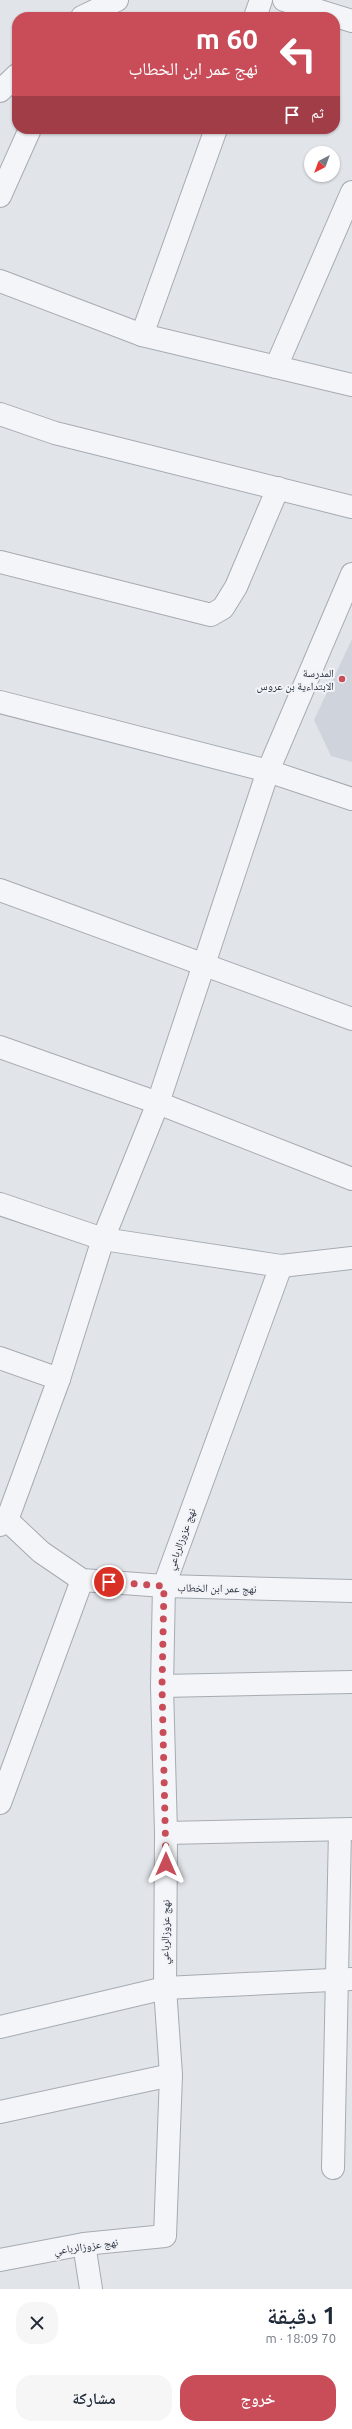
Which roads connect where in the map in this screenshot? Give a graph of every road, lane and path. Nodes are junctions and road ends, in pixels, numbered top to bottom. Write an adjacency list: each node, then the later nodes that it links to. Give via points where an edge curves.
1 (117, 0): 4 (street)
2 (261, 0): 5 (street)
3 (284, 0): 6 (street)
4 (92, 12)
5 (257, 12)
6 (323, 12)
7 (340, 17): 8 (street)
8 (352, 21)
9 (12, 79): 10 (street)
10 (0, 91)
11 (28, 134): 14 (street)
12 (214, 134): 16 (street)
13 (352, 192): 17 (street)
14 (0, 196)
15 (0, 281): 16 (street)
16 (142, 335): 17 (street)
17 (276, 367): 18 (street)
18 (352, 385)
19 (0, 414): 20 (street, via 55,433)
20 (278, 488): 21 (street); 22 (street, via 236,587 223,608 212,615)
21 (352, 507)
22 (0, 562)
23 (352, 574): 25 (street)
24 (0, 702): 25 (street)
25 (268, 771): 26 (street); 28 (street)
26 (352, 800)
27 (0, 890): 28 (street)
28 (205, 966): 29 (street); 31 (street)
29 (352, 1020)
30 (0, 1047): 31 (street)
31 (158, 1103): 32 (street); 34 (street)
32 (352, 1179)
33 (0, 1204): 34 (street)
34 (103, 1239): 36 (street); 38 (street)
35 (352, 1258): 36 (street)
36 (281, 1266): 41 (street, نهج عزوزالرباعي)
37 (0, 1358): 38 (street)
38 (59, 1379): 39 (street)
39 (4, 1523): 40 (street)
40 (82, 1580): 41 (street, نهج عمر ابن الخطاب); 45 (street)
41 (164, 1586): 42 (street, نهج عمر ابن الخطاب); 44 (street, نهج عزوزالرباعي)
42 (352, 1591)
43 (352, 1682): 44 (street)
44 (162, 1686): 47 (street, نهج عزوزالرباعي)
45 (0, 1803)
46 (346, 1830): 47 (street); 48 (street)
47 (166, 1833): 49 (street, نهج عزوزالرباعي)
48 (344, 1979): 49 (street); 53 (street)
49 (165, 1988): 50 (street); 51 (street, نهج عزوزالرباعي)
50 (0, 2027)
51 (171, 2075): 52 (street); 54 (street, نهج عزوزالرباعي, via 165,2236)
52 (0, 2112)
53 (333, 2168)
54 (84, 2244): 55 (street, نهج عزوزالرباعي); 56 (street)
55 (0, 2260)
56 (91, 2289)

